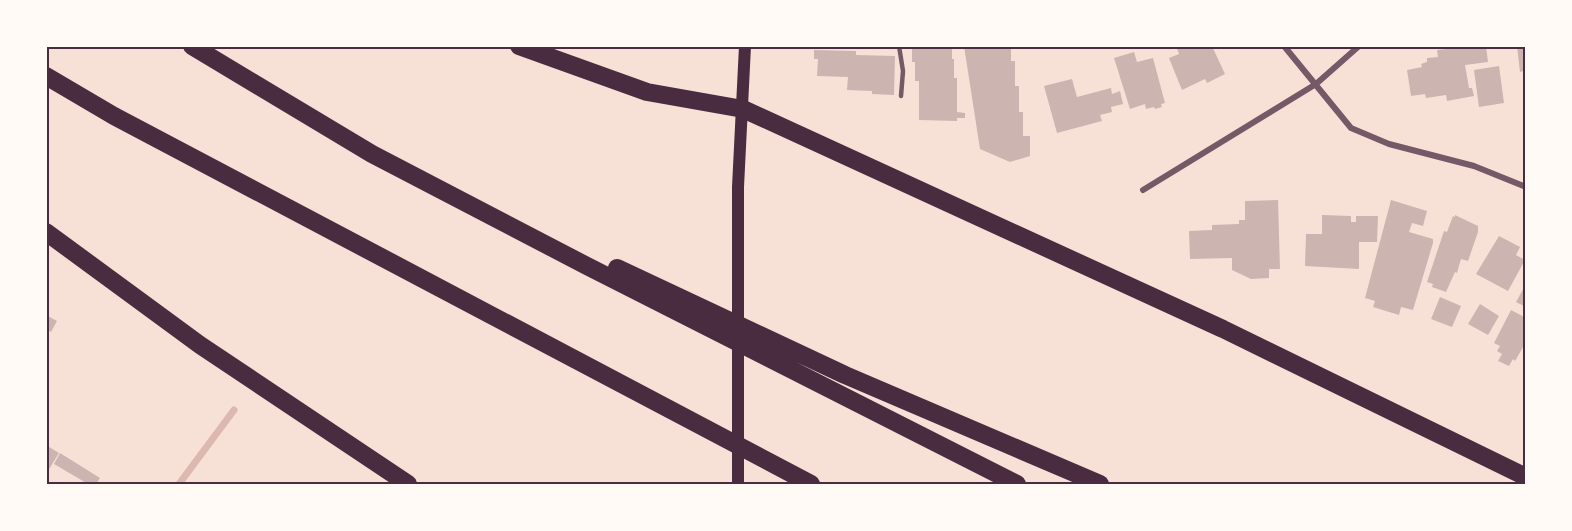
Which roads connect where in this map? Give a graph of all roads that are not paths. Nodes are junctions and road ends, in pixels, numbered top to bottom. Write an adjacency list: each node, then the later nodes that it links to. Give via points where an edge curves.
1 (192, 46): 11 (highway)
2 (519, 46): 10 (highway, via 646,92)
3 (745, 46): 10 (main road)
4 (899, 46): 9 (lane)
5 (1284, 46): 8 (street)
6 (1359, 46): 8 (street)
7 (46, 76): 18 (highway, via 135,127)
8 (1316, 84): 12 (street, via 1352,128 1389,144 1474,166); 13 (street)
9 (901, 96)
10 (743, 108): 15 (highway, via 1223,328); 17 (main road, via 738,188)
11 (372, 154): 19 (highway); 20 (highway, via 845,375)
12 (1526, 187)
13 (1143, 190)
14 (46, 232): 16 (highway, via 200,345)
15 (1526, 477)
16 (408, 484)
17 (738, 484)
18 (811, 484)
19 (1017, 484)
20 (1100, 484)

